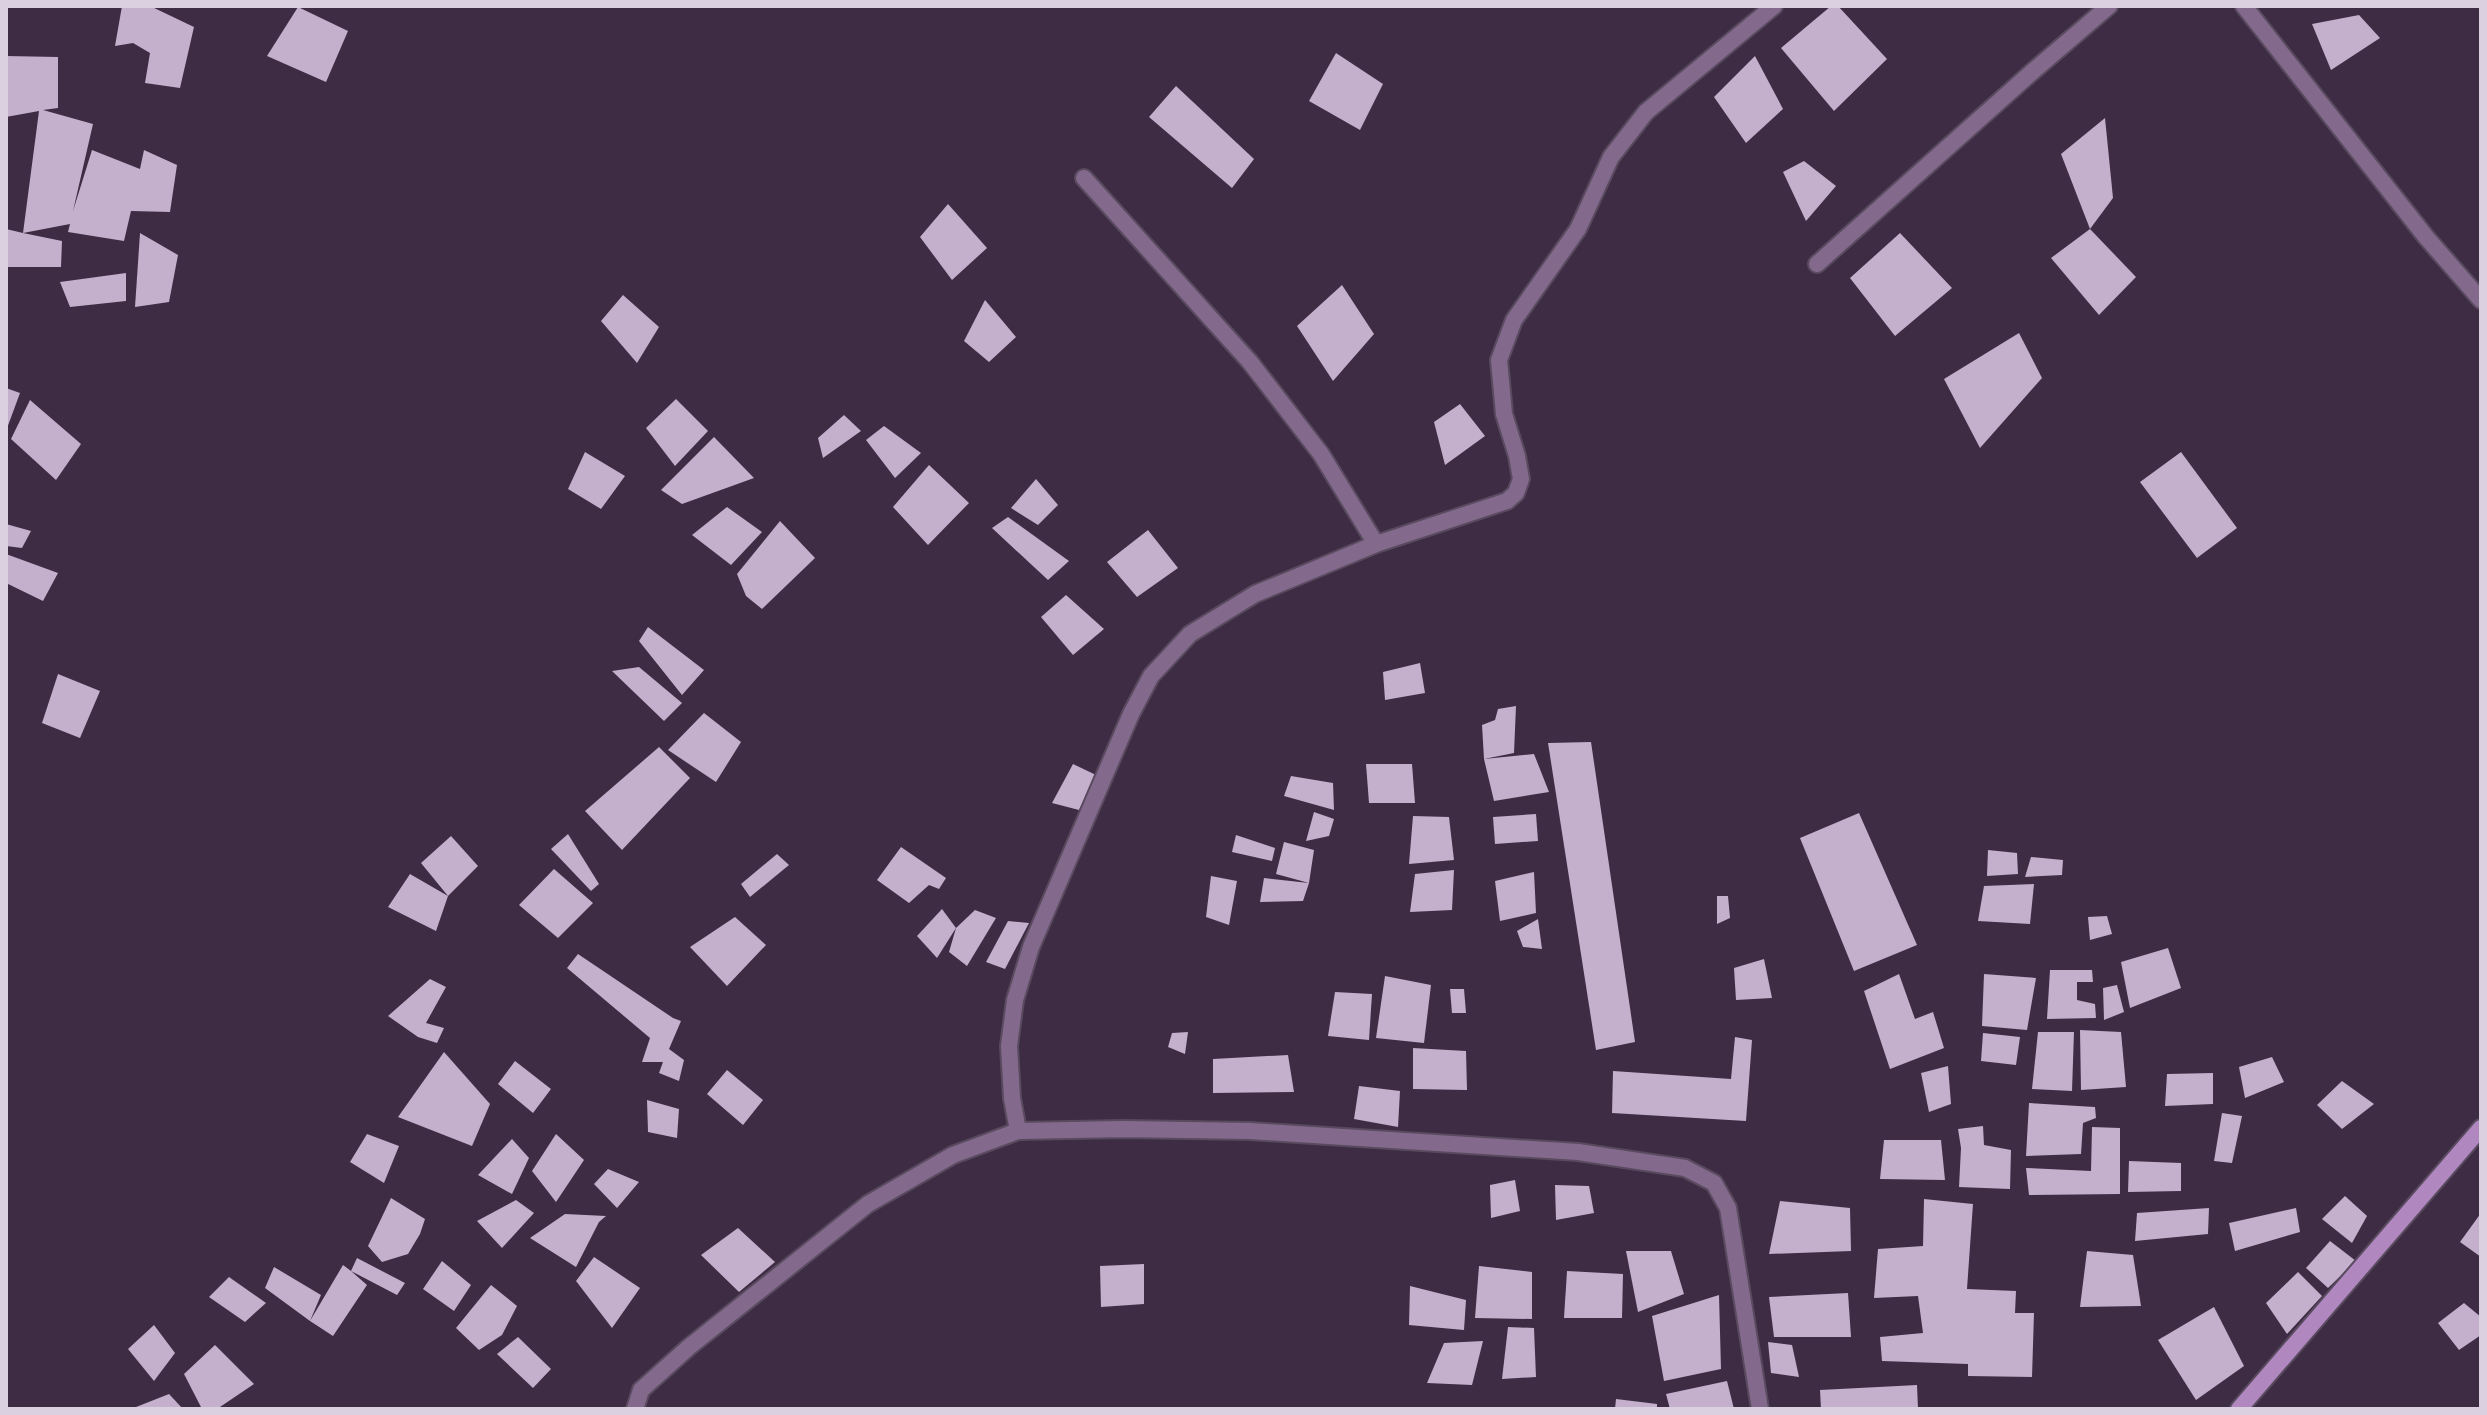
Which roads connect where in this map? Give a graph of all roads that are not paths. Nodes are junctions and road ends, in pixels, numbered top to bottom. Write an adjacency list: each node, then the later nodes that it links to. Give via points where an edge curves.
1 (1774, 6): 7 (street, via 1646,112 1611,157 1578,229 1514,320 1499,360 1504,414 1521,479 1516,493 1507,501)
2 (2109, 6): 5 (street)
3 (2244, 6): 6 (street)
4 (1084, 178): 7 (street, via 1250,362 1321,454)
5 (1817, 264)
6 (2481, 300)
7 (1376, 544): 9 (street, via 1255,594 1190,634 1151,676 1031,947 1015,1000 1009,1046)
8 (2481, 1128): 12 (street)
9 (1018, 1131): 10 (street, via 953,1155 868,1204 689,1347 641,1390); 11 (street, via 1250,1131 1578,1152 1685,1168 1714,1183 1728,1208)
10 (635, 1409)
11 (1760, 1409)
12 (2239, 1409)

